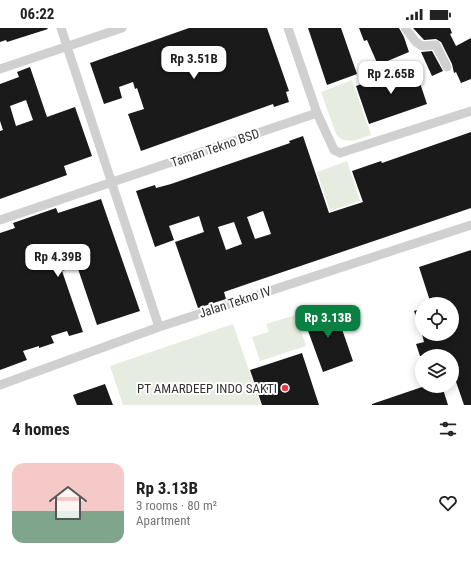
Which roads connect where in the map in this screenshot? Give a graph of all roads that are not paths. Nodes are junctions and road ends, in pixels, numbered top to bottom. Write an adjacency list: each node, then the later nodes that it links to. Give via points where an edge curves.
1 (62, 28): 5 (lane)
2 (122, 28): 5 (lane)
3 (288, 28): 9 (lane)
4 (405, 28): 6 (lane, via 422,46 436,45)
5 (68, 47): 7 (lane); 10 (lane)
6 (447, 67)
7 (0, 69)
8 (471, 111): 9 (lane, via 340,154 334,150)
9 (317, 113): 10 (lane, Taman Tekno BSD)
10 (112, 183): 11 (lane, Taman Tekno BSD); 13 (lane)
11 (0, 220)
12 (471, 225): 13 (lane, Jalan Tekno IV)
13 (159, 327): 14 (lane, Jalan Tekno IV)
14 (0, 385)

